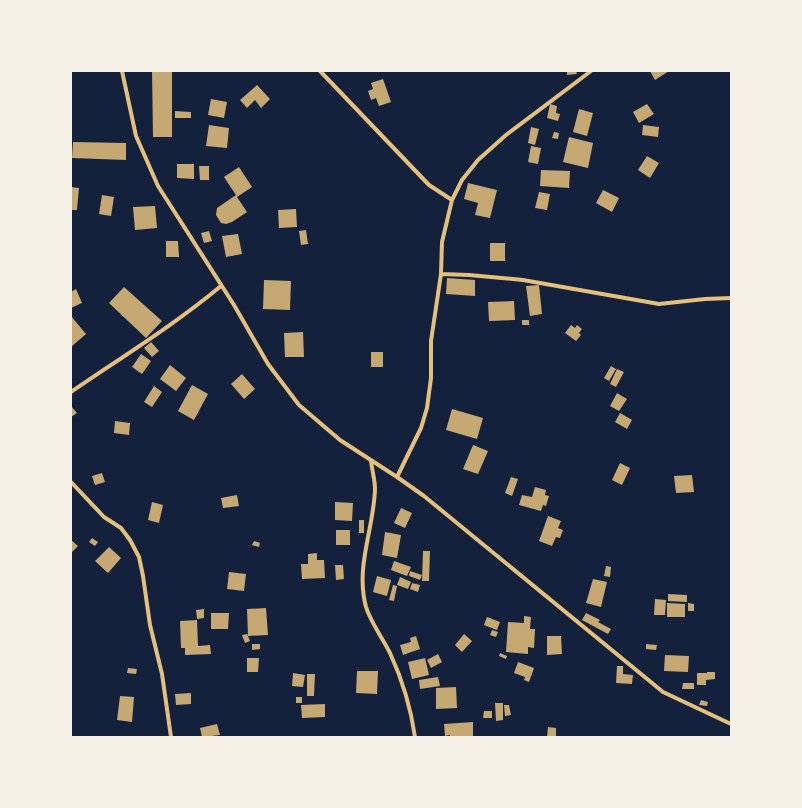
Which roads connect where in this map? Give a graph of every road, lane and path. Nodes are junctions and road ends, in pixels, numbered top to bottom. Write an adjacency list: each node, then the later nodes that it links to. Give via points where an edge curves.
1 (122, 71): 6 (street, via 136,136 158,186)
2 (320, 71): 4 (street, via 429,185)
3 (591, 71): 4 (street, via 478,160 462,180)
4 (452, 200): 5 (street, via 442,242)
5 (441, 274): 7 (street, via 523,280 659,304); 10 (street, via 431,341 431,378 427,408 421,428)
6 (221, 286): 8 (street, via 152,338); 9 (street, via 268,364 299,405)
7 (731, 298)
8 (71, 392)
9 (371, 462): 10 (street); 14 (street, via 375,488 362,584 366,607 390,653 400,680 413,719)
10 (397, 476): 12 (street, via 524,576 663,692)
11 (71, 482): 13 (street, via 104,517 121,528 139,557 150,625 162,674)
12 (731, 724)
13 (171, 737)
14 (415, 737)

